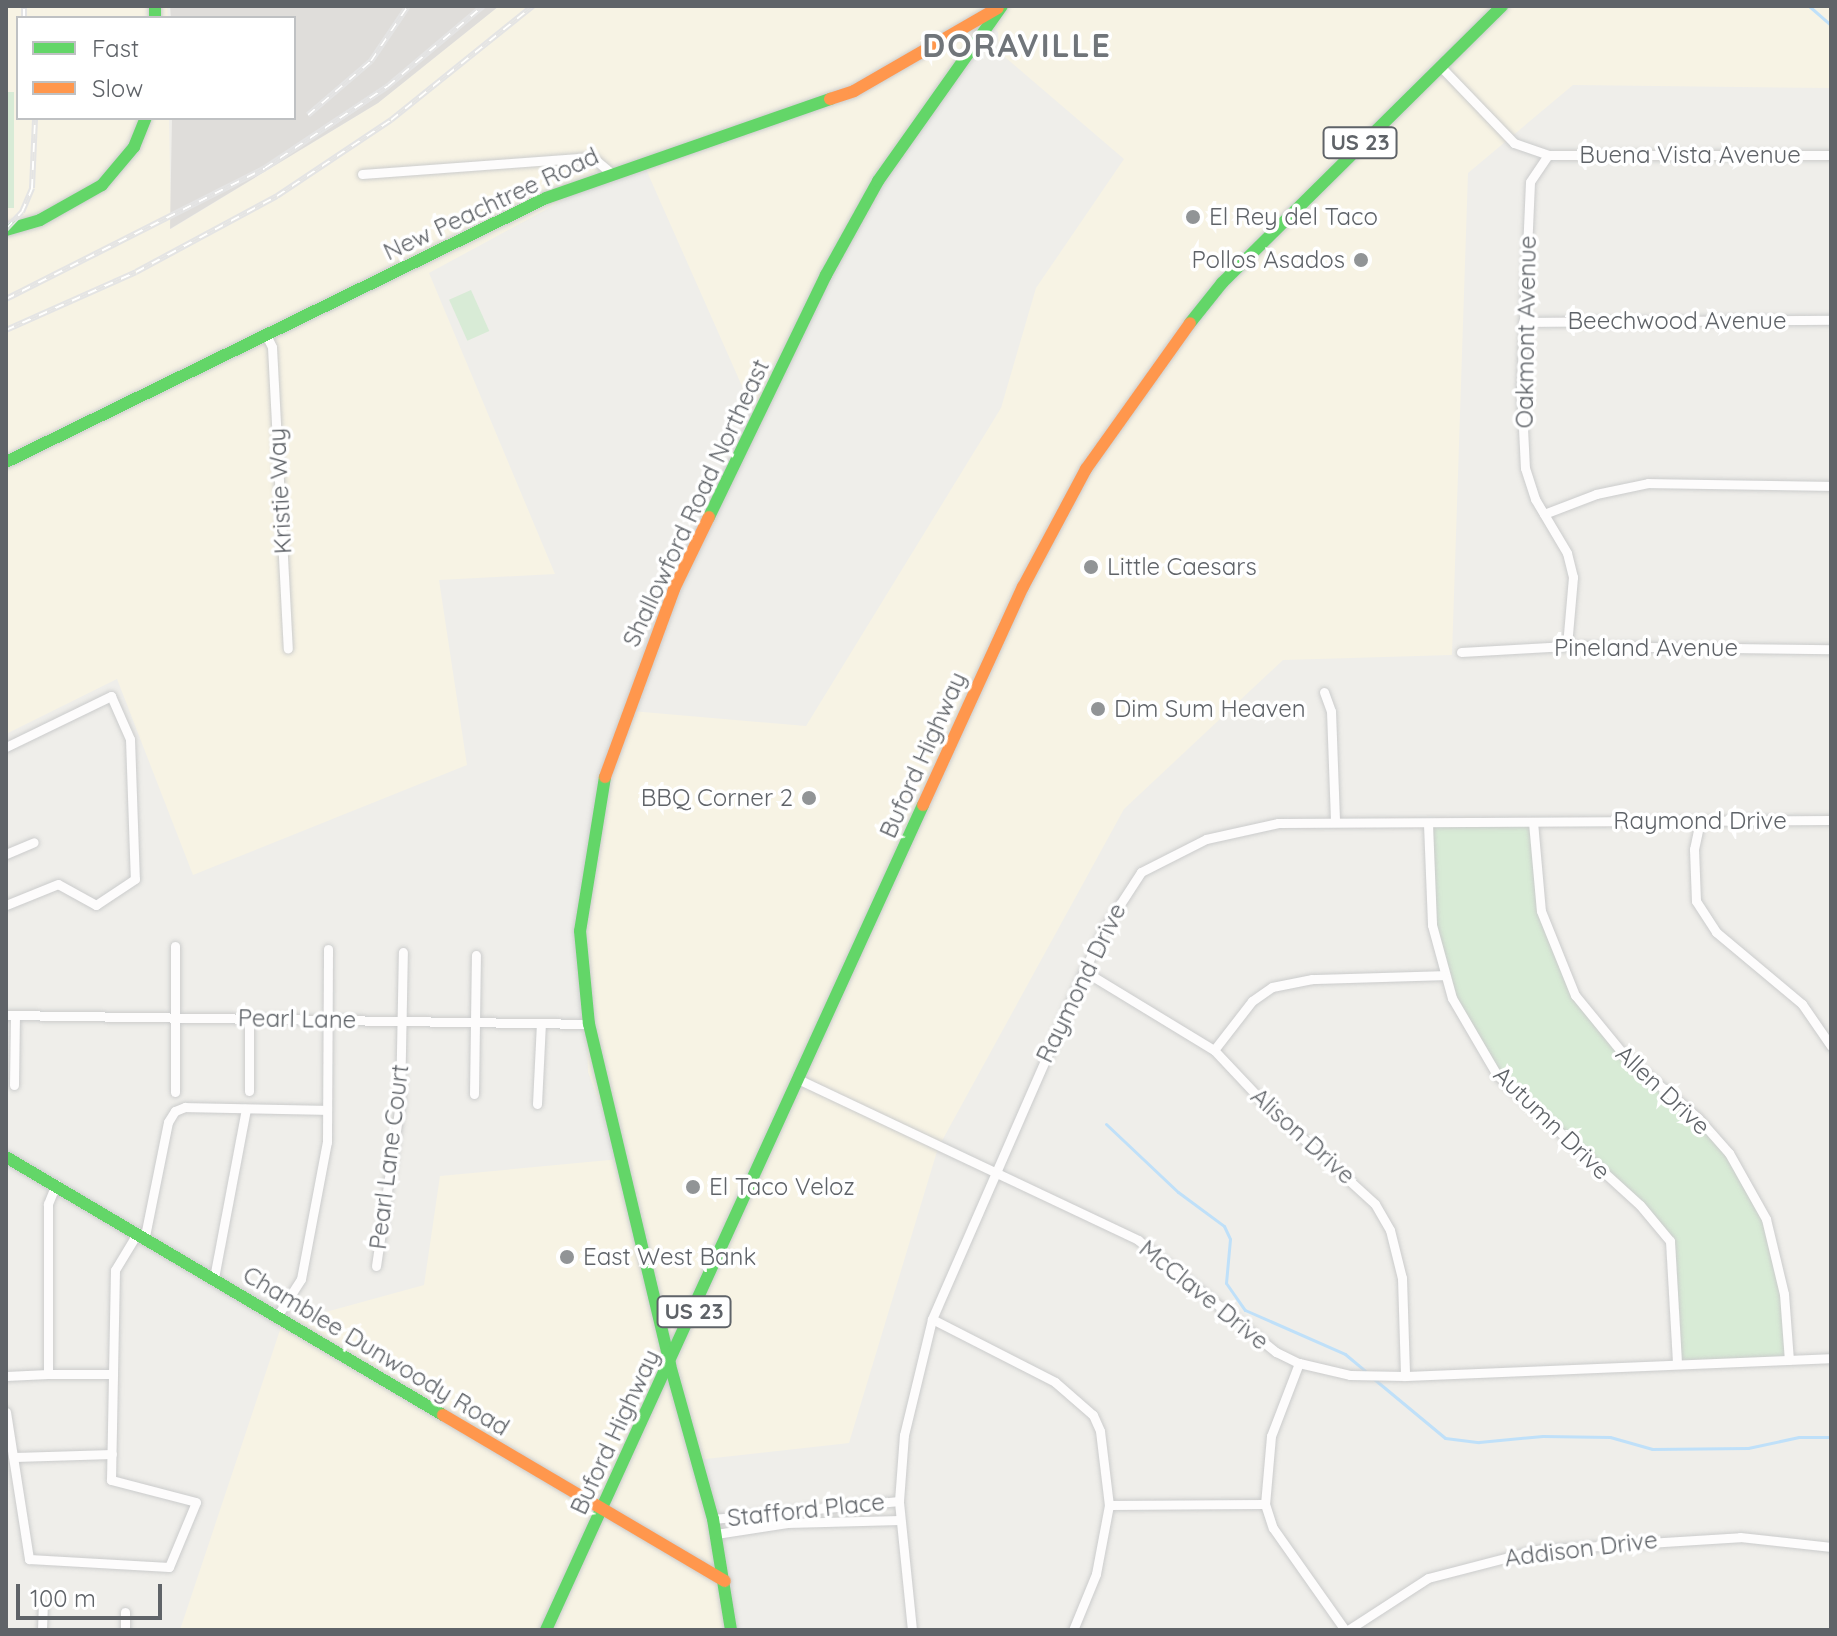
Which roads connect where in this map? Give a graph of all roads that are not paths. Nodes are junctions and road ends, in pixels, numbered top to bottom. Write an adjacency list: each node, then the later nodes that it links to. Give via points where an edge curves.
1 (1002, 6): 7 (street, New Peachtree Road, via 854,91); 43 (street, Shallowford Road Northeast, via 852,226 674,589 616,738 596,809 580,931)
2 (1502, 6): 3 (street, Buford Highway / US 23)
3 (1440, 66): 5 (street, via 1514,143); 46 (street, Buford Highway / US 23, via 1222,283 1146,379 1093,459 1023,587)
4 (145, 120): 9 (street, via 134,147 102,185 40,220)
5 (1548, 155): 6 (street, Buena Vista Avenue); 11 (street, Oakmont Avenue, via 1530,182)
6 (1831, 155)
7 (610, 172): 8 (street, via 592,157); 12 (street, New Peachtree Road)
8 (362, 174)
9 (6, 230)
10 (1831, 320): 11 (street, Beechwood Avenue)
11 (1523, 322): 15 (street, Oakmont Avenue, via 1525,468)
12 (266, 335): 13 (street, New Peachtree Road); 17 (street, Kristie Way, via 272,347)
13 (6, 462)
14 (1831, 486): 15 (street, via 1648,483 1596,494)
15 (1544, 514): 16 (street, Oakmont Avenue, via 1567,553 1573,577)
16 (1567, 646): 18 (street, Pineland Avenue); 19 (street, Pineland Avenue)
17 (288, 649)
18 (1831, 649)
19 (1461, 652)
20 (1324, 692): 22 (street, via 1331,711)
21 (6, 747): 29 (street, via 111,696 130,739 132,885 96,905 58,884)
22 (1335, 819): 26 (street, Raymond Drive); 34 (street, Raymond Drive, via 1246,828 1159,859 1127,890)
23 (1831, 820): 24 (street, Raymond Drive)
24 (1700, 821): 25 (street, Raymond Drive); 44 (street, via 1694,849 1696,901 1716,932 1802,1004)
25 (1533, 822): 26 (street, Raymond Drive); 63 (street, Allen Drive, via 1541,911 1575,995 1625,1056 1698,1118 1729,1153 1766,1219 1782,1283)
26 (1428, 824): 35 (street, Autumn Drive, via 1432,925)
27 (34, 842): 28 (street)
28 (6, 854)
29 (6, 905)
30 (175, 946): 37 (street)
31 (328, 949): 39 (street)
32 (403, 952): 40 (street, Pearl Lane Court)
33 (476, 955): 41 (street)
34 (1084, 971): 45 (street, Alison Drive); 55 (street, Raymond Drive)
35 (1444, 975): 45 (street, via 1312,979 1272,987 1252,1001); 65 (street, Autumn Drive, via 1467,1028 1497,1075 1640,1205 1670,1241)
36 (10, 1015): 37 (street, Pearl Lane); 47 (street)
37 (175, 1019): 38 (street, Pearl Lane); 49 (street)
38 (249, 1019): 39 (street, Pearl Lane); 48 (street)
39 (327, 1020): 40 (street, Pearl Lane); 53 (street)
40 (403, 1021): 41 (street, Pearl Lane); 58 (street, Pearl Lane Court, via 400,1103)
41 (476, 1022): 42 (street, Pearl Lane); 50 (street)
42 (541, 1023): 43 (street, Pearl Lane); 51 (street)
43 (589, 1024): 66 (street, Shallowford Road Northeast)
44 (1831, 1046)
45 (1214, 1050): 70 (street, Alison Drive, via 1375,1204 1390,1230 1402,1278)
46 (800, 1080): 55 (street, McClave Drive); 66 (street, Buford Highway / US 23)
47 (14, 1085)
48 (249, 1091)
49 (175, 1092)
50 (474, 1094)
51 (537, 1104)
52 (246, 1109): 53 (street); 57 (street, via 175,1111); 59 (street)
53 (327, 1110): 60 (street, via 327,1142 301,1279)
54 (6, 1157): 56 (street, Chamblee Dunwoody Road)
55 (994, 1170): 61 (street, Raymond Drive); 64 (street, McClave Drive, via 1138,1240 1276,1352)
56 (56, 1184): 57 (street, Chamblee Dunwoody Road); 67 (street, via 48,1204)
57 (142, 1234): 59 (street, Chamblee Dunwoody Road); 68 (street, via 115,1270)
58 (376, 1266)
59 (214, 1278): 60 (street, Chamblee Dunwoody Road)
60 (276, 1318): 77 (street, Chamblee Dunwoody Road)
61 (932, 1319): 74 (street, Raymond Drive, via 904,1435); 76 (street, via 1055,1382 1078,1400 1100,1431)
62 (1831, 1358): 63 (street, McClave Drive)
63 (1789, 1360): 65 (street, McClave Drive)
64 (1299, 1363): 70 (street, McClave Drive, via 1362,1375); 75 (street, via 1271,1436)
65 (1677, 1364): 70 (street, McClave Drive)
66 (670, 1365): 77 (street, Buford Highway / US 23); 78 (street, Shallowford Road Northeast)
67 (48, 1374): 68 (street); 69 (street)
68 (113, 1374): 72 (street)
69 (6, 1376)
70 (1405, 1376)
71 (6, 1412): 73 (street)
72 (112, 1454): 73 (street); 73 (street, via 111,1480 196,1502 169,1567 29,1559)
73 (15, 1457)
74 (899, 1501): 78 (street, Stafford Place); 79 (street, Raymond Drive)
75 (1265, 1504): 76 (street); 91 (street, via 1273,1528)
76 (1109, 1505): 90 (street, via 1096,1574)
77 (602, 1510): 82 (street, Chamblee Dunwoody Road); 87 (street, Buford Highway / US 23)
78 (713, 1519): 80 (street, Shallowford Road Northeast)
79 (900, 1520): 80 (street, Stafford Place, via 787,1523); 89 (street, Raymond Drive)
80 (716, 1534): 82 (street, Shallowford Road Northeast)
81 (1831, 1547): 91 (street, Addison Drive, via 1787,1538 1740,1537 1536,1550 1428,1578)
82 (725, 1581): 88 (street, Shallowford Road Northeast)
83 (43, 1605): 85 (street)
84 (125, 1612): 86 (street)
85 (42, 1630)
86 (125, 1630)
87 (546, 1630)
88 (731, 1630)
89 (912, 1630)
90 (1073, 1630)
91 (1347, 1630)

